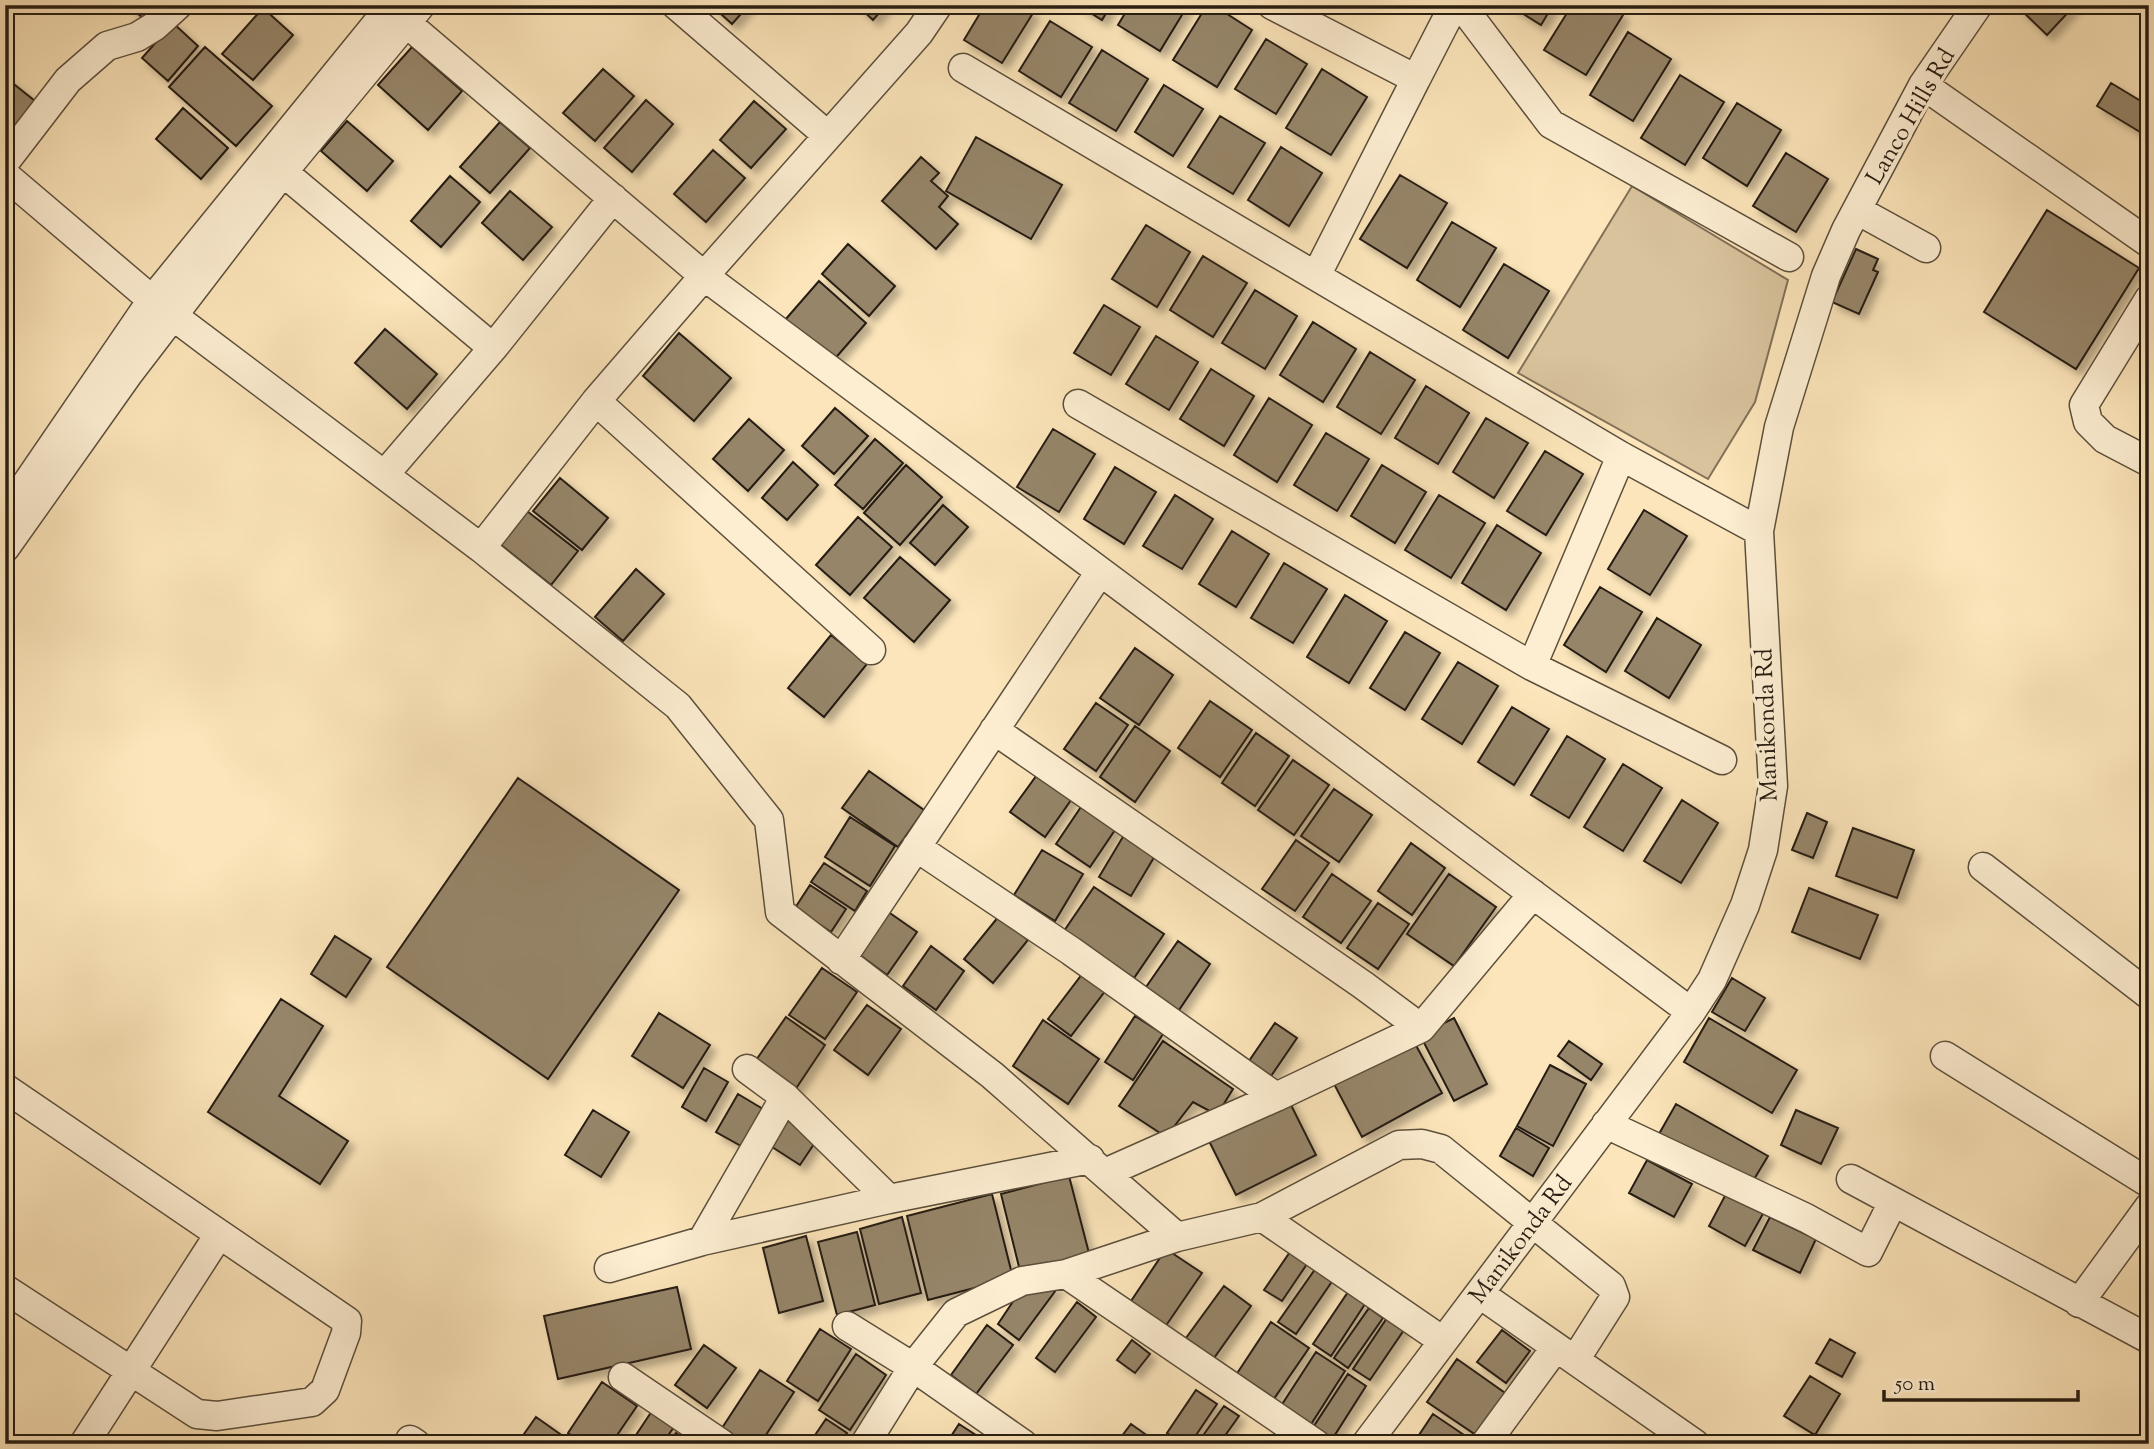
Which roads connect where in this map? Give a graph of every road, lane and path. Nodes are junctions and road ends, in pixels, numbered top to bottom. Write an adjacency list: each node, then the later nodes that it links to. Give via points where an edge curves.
1 (177, 5): 13 (street, via 137,37 107,46 68,80)
2 (676, 5): 12 (street)
3 (938, 5): 12 (street, via 919,33)
4 (1272, 5): 10 (street)
5 (1454, 5): 10 (street)
6 (1461, 5): 20 (street, via 1552,124)
7 (1978, 5): 11 (street, Lanco Hills Rd)
8 (402, 11): 14 (street); 16 (street); 24 (street)
9 (963, 68): 22 (street)
10 (1416, 79): 22 (street)
11 (1923, 85): 17 (street, Lanco Hills Rd); 18 (street)
12 (827, 135): 21 (street)
13 (5, 162)
14 (283, 172): 24 (street); 25 (street)
15 (5, 176): 24 (street)
16 (613, 198): 21 (street); 25 (street)
17 (1851, 220): 19 (street); 32 (street, Manikonda Rd, via 1826,276 1779,427)
18 (2149, 243)
19 (1926, 248)
20 (1789, 257)
21 (704, 276): 26 (street); 35 (street)
22 (1316, 276): 28 (street)
23 (2149, 299): 29 (street, via 2084,405 2088,422 2105,439)
24 (162, 307): 30 (street); 31 (street); 33 (street, via 129,373)
25 (493, 348): 30 (street)
26 (596, 401): 34 (street); 36 (street)
27 (1078, 404): 37 (street)
28 (1621, 456): 32 (street); 37 (street)
29 (2149, 462)
30 (385, 474): 34 (street)
31 (5, 515)
32 (1759, 531): 45 (street, Manikonda Rd, via 1773,786 1763,850 1745,905 1712,980)
33 (5, 548)
34 (481, 548): 43 (street, via 678,706 769,820 780,912)
35 (1100, 572): 38 (street); 42 (street)
36 (871, 650)
37 (1532, 666): 39 (street)
38 (994, 730): 40 (street); 46 (street)
39 (1722, 760)
40 (916, 847): 43 (street); 51 (street)
41 (1983, 867): 44 (street)
42 (1533, 894): 45 (street); 46 (street)
43 (841, 960): 53 (street, via 992,1075)
44 (2149, 995)
45 (1692, 1012): 52 (street, Manikonda Rd)
46 (1421, 1028): 51 (street)
47 (1945, 1056): 55 (street)
48 (747, 1069): 50 (street)
49 (7, 1093): 61 (street)
50 (785, 1097): 56 (street); 63 (street)
51 (1276, 1097): 53 (street)
52 (1606, 1124): 57 (street, via 1868,1252); 60 (street, Manikonda Rd)
53 (1098, 1166): 56 (street); 62 (street)
54 (1851, 1179): 57 (street)
55 (2149, 1183)
56 (889, 1199): 63 (street)
57 (1893, 1202): 68 (street)
58 (2149, 1207): 68 (street)
59 (1262, 1217): 60 (street, via 1399,1145 1422,1144 1441,1149); 62 (street); 71 (street)
60 (1534, 1222): 67 (street, Manikonda Rd); 72 (street, via 1611,1286 1615,1297)
61 (218, 1236): 74 (street); 74 (street, via 347,1321 325,1390 312,1402 217,1416 197,1414)
62 (1177, 1237): 65 (street)
63 (702, 1241): 64 (street)
64 (609, 1268)
65 (1066, 1274): 73 (street, via 1022,1282 956,1313); 81 (street)
66 (5, 1289): 74 (street)
67 (1480, 1294): 71 (street, Manikonda Rd); 72 (street)
68 (2079, 1303): 70 (street)
69 (846, 1326): 73 (street)
70 (2149, 1339)
71 (1443, 1341): 76 (street, Manikonda Rd)
72 (1566, 1354): 82 (street); 83 (street)
73 (913, 1367): 79 (street); 80 (street)
74 (131, 1372): 77 (street)
75 (623, 1377): 78 (street)
76 (1367, 1443)
77 (84, 1444)
78 (722, 1444)
79 (864, 1444)
80 (1023, 1444)
81 (1316, 1444)
82 (1485, 1444)
83 (1695, 1444)

